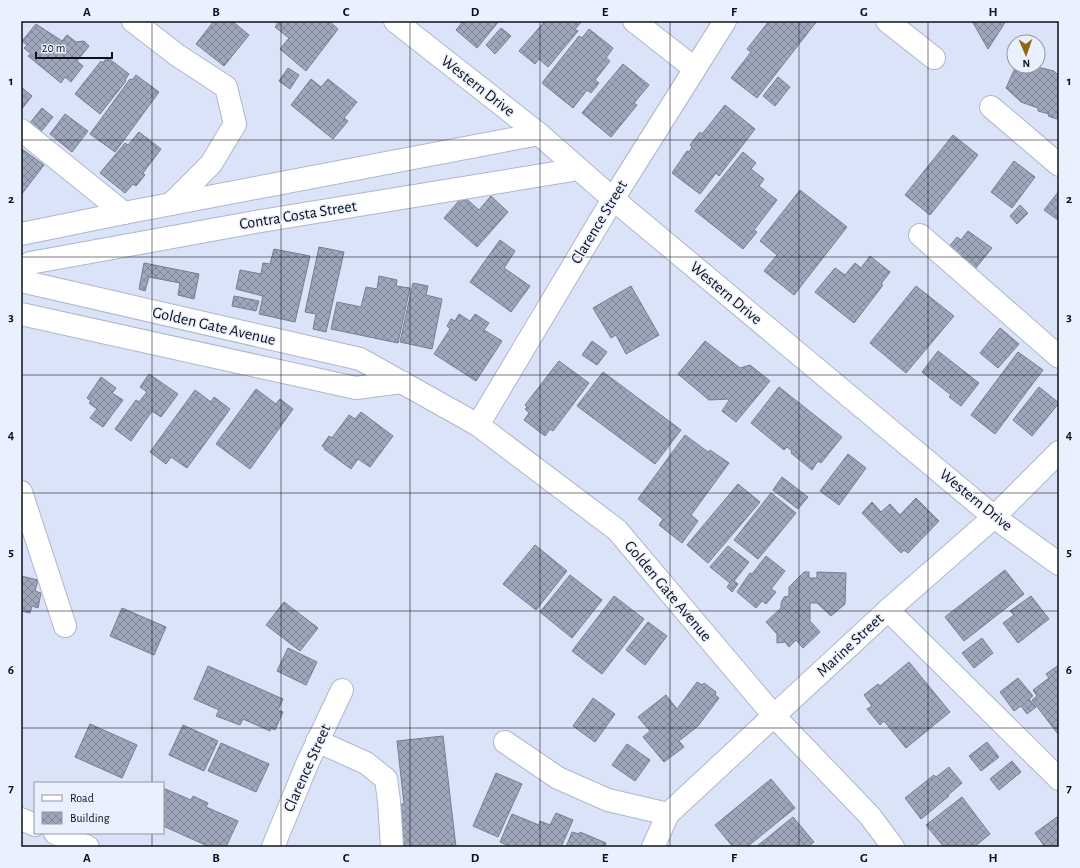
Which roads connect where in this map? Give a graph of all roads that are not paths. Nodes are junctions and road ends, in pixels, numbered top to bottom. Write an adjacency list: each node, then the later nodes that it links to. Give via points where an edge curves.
1 (133, 21): 14 (street, via 177,55 226,87 235,124 211,164)
2 (395, 21): 10 (street, Western Drive)
3 (634, 21): 7 (street)
4 (725, 21): 7 (street, Clarence Street)
5 (887, 21): 6 (street)
6 (934, 58)
7 (694, 68): 13 (street, Clarence Street)
8 (991, 107): 11 (street)
9 (21, 130): 15 (street)
10 (539, 134): 12 (street, Western Drive); 14 (street, Contra Costa Street)
11 (1059, 165)
12 (579, 169): 13 (street, Western Drive); 18 (street, Contra Costa Street, via 255,222 30,264)
13 (613, 199): 23 (street, Clarence Street); 26 (street, Western Drive)
14 (171, 204): 15 (street, Contra Costa Street)
15 (124, 213): 16 (street, Contra Costa Street)
16 (21, 234)
17 (920, 234): 21 (street)
18 (21, 272)
19 (21, 281): 22 (street, Golden Gate Avenue, via 360,360)
20 (21, 314): 22 (street, Golden Gate Avenue, via 356,388)
21 (1059, 357)
22 (402, 382): 23 (street, Golden Gate Avenue)
23 (478, 425): 31 (street, Golden Gate Avenue, via 617,530)
24 (1059, 452): 26 (street, Marine Street)
25 (21, 492): 29 (street)
26 (994, 517): 27 (street, Western Drive); 28 (street, Marine Street)
27 (1059, 564)
28 (888, 610): 31 (street, Marine Street); 34 (street)
29 (65, 626)
30 (342, 690): 32 (street, Clarence Street)
31 (775, 717): 35 (street, Marine Street); 43 (street, Golden Gate Avenue, via 870,816)
32 (317, 741): 40 (street, Clarence Street); 41 (street, via 366,763 386,779)
33 (505, 742): 35 (street, via 558,778 608,800)
34 (1059, 779)
35 (668, 814): 42 (street, Marine Street)
36 (21, 819): 37 (street)
37 (34, 825)
38 (57, 834): 39 (street)
39 (88, 847)
40 (273, 847)
41 (392, 847)
42 (653, 847)
43 (893, 847)

